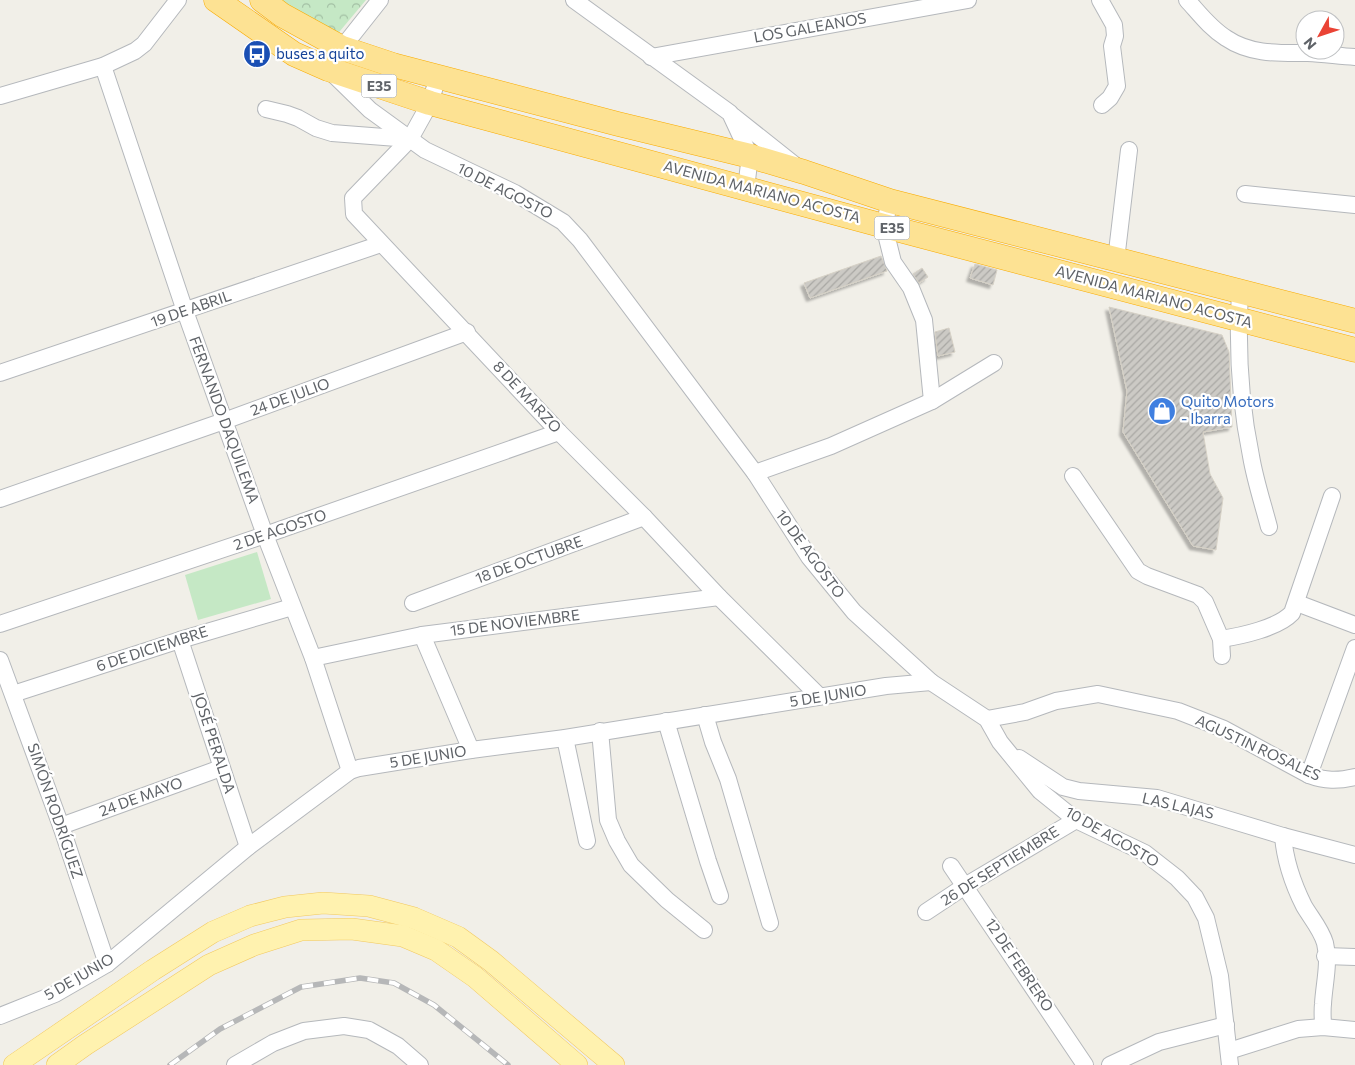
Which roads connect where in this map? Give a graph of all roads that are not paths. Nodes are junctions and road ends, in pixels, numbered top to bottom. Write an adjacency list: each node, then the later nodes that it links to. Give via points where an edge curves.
1 (178, 0): 12 (street, via 144,44)
2 (216, 0): 13 (highway, AVENIDA MARIANO ACOSTA / E35, via 294,54)
3 (262, 0): 9 (highway, AVENIDA MARIANO ACOSTA / E35, via 282,15)
4 (380, 0): 9 (street)
5 (574, 0): 10 (street)
6 (968, 0): 10 (street, LOS GALEANOS)
7 (1100, 0): 17 (street, via 1114,25 1112,46 1117,86)
8 (1187, 0): 11 (street, via 1221,35 1249,49 1269,54)
9 (342, 48): 13 (street); 14 (highway, AVENIDA MARIANO ACOSTA / E35)
10 (651, 57): 19 (street)
11 (1355, 57)
12 (102, 66): 15 (street); 32 (street, FERNANDO DAQUILEMA)
13 (328, 69): 16 (highway, AVENIDA MARIANO ACOSTA / E35); 20 (street, 10 DE AGOSTO, via 370,110)
14 (438, 77): 16 (street, 8 DE MARZO); 22 (highway, AVENIDA MARIANO ACOSTA / E35)
15 (0, 96)
16 (430, 103): 20 (street, 8 DE MARZO); 24 (highway, AVENIDA MARIANO ACOSTA / E35)
17 (1102, 105)
18 (266, 109): 20 (street, via 332,133)
19 (730, 114): 22 (street); 23 (street)
20 (410, 139): 29 (street, 8 DE MARZO, via 353,198 354,214); 42 (street, 10 DE AGOSTO, via 424,150 515,193 563,222)
21 (1129, 150): 30 (street)
22 (750, 156): 23 (highway, AVENIDA MARIANO ACOSTA / E35); 24 (street)
23 (804, 172): 26 (highway, AVENIDA MARIANO ACOSTA / E35)
24 (746, 188): 28 (highway, AVENIDA MARIANO ACOSTA / E35)
25 (1245, 194): 27 (street)
26 (890, 202): 28 (street); 30 (highway, AVENIDA MARIANO ACOSTA / E35)
27 (1355, 205)
28 (884, 226): 33 (highway, AVENIDA MARIANO ACOSTA / E35); 39 (street, via 893,262 911,288 924,320)
29 (381, 244): 32 (street, 19 DE ABRIL); 35 (street, 8 DE MARZO)
30 (1116, 260): 31 (highway, AVENIDA MARIANO ACOSTA / E35)
31 (1240, 292): 33 (street); 34 (highway, AVENIDA MARIANO ACOSTA / E35)
32 (185, 311): 38 (street, 19 DE ABRIL); 40 (street, FERNANDO DAQUILEMA)
33 (1238, 319): 36 (highway, AVENIDA MARIANO ACOSTA / E35); 47 (street, via 1244,418)
34 (1355, 321)
35 (467, 332): 40 (street, 24 DE JULIO); 41 (street, 8 DE MARZO)
36 (1355, 350)
37 (994, 363): 39 (street)
38 (0, 373)
39 (932, 401): 42 (street, via 831,446)
40 (224, 421): 45 (street, 24 DE JULIO); 48 (street, FERNANDO DAQUILEMA)
41 (559, 432): 46 (street, 8 DE MARZO); 48 (street, 2 DE AGOSTO)
42 (755, 473): 62 (street, 10 DE AGOSTO, via 809,556 854,612)
43 (1073, 476): 56 (street, via 1138,571 1198,595 1205,602)
44 (1332, 496): 51 (street)
45 (0, 498)
46 (644, 517): 49 (street, 8 DE MARZO); 50 (street, 18 DE OCTUBRE)
47 (1269, 527)
48 (265, 535): 52 (street, FERNANDO DAQUILEMA); 53 (street, 2 DE AGOSTO)
49 (719, 596): 55 (street, 15 DE NOVIEMBRE); 64 (street, 8 DE MARZO)
50 (413, 603)
51 (1297, 603): 54 (street); 56 (street, via 1285,620)
52 (292, 607): 57 (street, 6 DE DICIEMBRE); 60 (street, FERNANDO DAQUILEMA)
53 (0, 624)
54 (1355, 625)
55 (422, 635): 60 (street, 15 DE NOVIEMBRE); 70 (street)
56 (1221, 639): 59 (street)
57 (180, 640): 63 (street, 6 DE DICIEMBRE); 72 (street, JOSÉ PERALDA)
58 (1355, 648): 74 (street)
59 (1222, 656)
60 (313, 658): 73 (street, FERNANDO DAQUILEMA)
61 (0, 660): 63 (street, SIMÓN RODRÍGUEZ)
62 (931, 682): 64 (street, 5 DE JUNIO); 66 (street, 10 DE AGOSTO)
63 (13, 694): 77 (street, SIMÓN RODRÍGUEZ)
64 (820, 696): 65 (street, 5 DE JUNIO)
65 (705, 715): 67 (street, 5 DE JUNIO); 86 (street, via 728,779)
66 (987, 718): 71 (street, 10 DE AGOSTO); 74 (street, AGUSTIN ROSALES, via 1098,694 1178,711 1224,729)
67 (666, 722): 68 (street, 5 DE JUNIO); 84 (street)
68 (600, 732): 69 (street, 5 DE JUNIO); 87 (street, via 608,820 617,840 631,865 666,900)
69 (566, 738): 70 (street, 5 DE JUNIO); 79 (street)
70 (471, 750): 73 (street, 5 DE JUNIO)
71 (1007, 750): 76 (street, 10 DE AGOSTO, via 1040,791); 78 (street, LAS LAJAS, via 1063,787 1157,798)
72 (221, 768): 77 (street, 24 DE MAYO); 80 (street, JOSÉ PERALDA)
73 (350, 771): 80 (street, 5 DE JUNIO)
74 (1309, 775): 75 (street, AGUSTIN ROSALES, via 1322,780)
75 (1355, 777)
76 (1076, 820): 83 (street, 26 DE SEPTIEMBRE); 92 (street, 10 DE AGOSTO, via 1145,854 1177,878 1195,897 1206,918 1220,976)
77 (61, 826): 90 (street, SIMÓN RODRÍGUEZ)
78 (1283, 836): 81 (street, LAS LAJAS); 88 (street, via 1284,853 1292,879 1325,944)
79 (587, 841)
80 (248, 847): 90 (street, 5 DE JUNIO)
81 (1355, 855)
82 (951, 866): 83 (street, 12 DE FEBRERO)
83 (965, 886): 85 (street, 26 DE SEPTIEMBRE); 102 (street, 12 DE FEBRERO)
84 (720, 896)
85 (926, 912)
86 (770, 922)
87 (704, 930)
88 (1325, 956): 89 (street); 93 (street, via 1327,975 1322,1004)
89 (1355, 957)
90 (107, 964): 91 (street, 5 DE JUNIO, via 55,994)
91 (0, 1016)
92 (1226, 1025): 95 (street, 10 DE AGOSTO); 103 (street, via 1159,1042)
93 (1323, 1028): 94 (street); 95 (street, via 1283,1033)
94 (1355, 1030)
95 (1230, 1058)
96 (14, 1065): 101 (main road, via 213,932 250,916 285,907 323,903 369,906 414,918 458,937)
97 (57, 1065): 100 (main road, via 209,965 254,945 301,930 352,929 404,936 436,950 475,977)
98 (235, 1065): 99 (street, via 273,1043 304,1031 344,1026 370,1030 398,1046)
99 (420, 1065)
100 (577, 1065)
101 (614, 1065)
102 (1086, 1065)
103 (1110, 1065)

